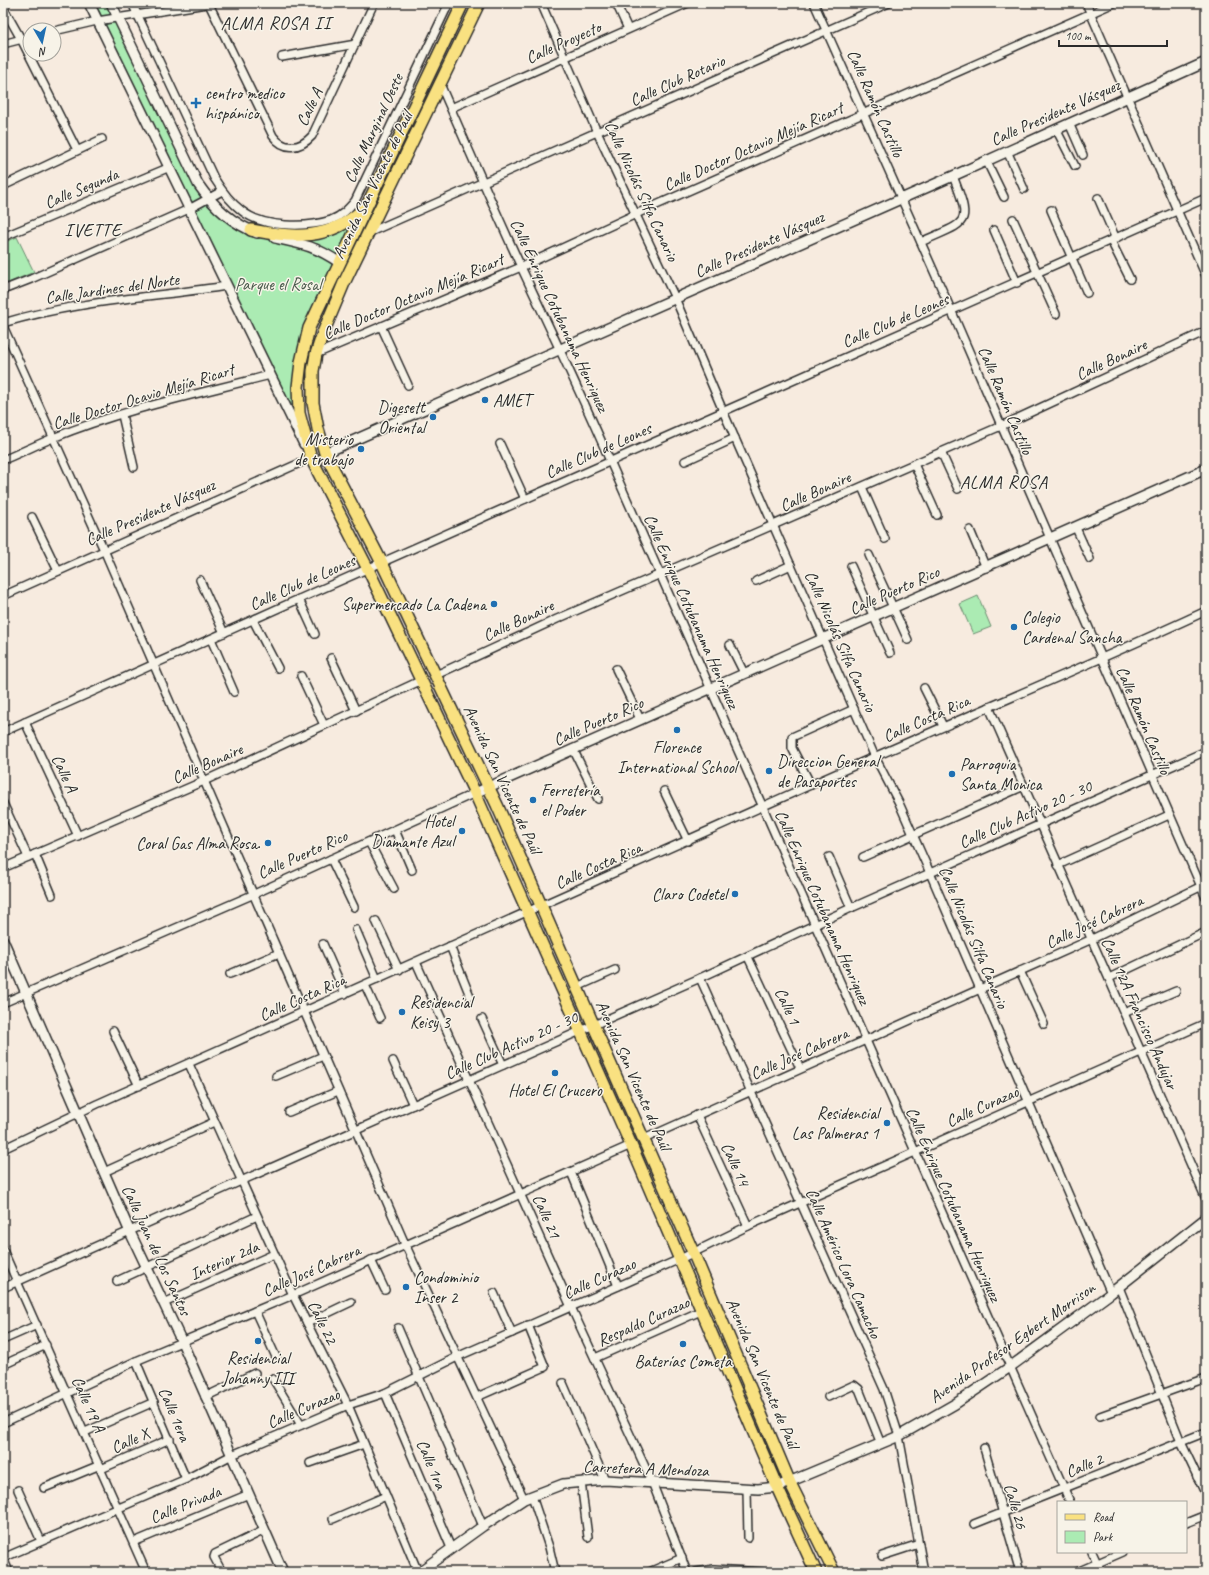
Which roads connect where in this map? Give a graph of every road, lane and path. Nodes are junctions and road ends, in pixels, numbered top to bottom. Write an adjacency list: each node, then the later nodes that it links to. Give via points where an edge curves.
1 (89, 3): 20 (street, Avenida San Vicente de Paúl)
2 (111, 3): 19 (street, Avenida San Vicente de Paúl)
3 (132, 3): 18 (street, Calle Marginal Oeste)
4 (211, 3): 18 (street); 26 (street, Calle A, via 261,113 273,136 283,146 299,146 312,136)
5 (374, 3): 26 (street, Calle A)
6 (449, 3): 35 (street, Calle Marginal Oeste)
7 (463, 3): 37 (main road, Avenida San Vicente de Paúl)
8 (479, 3): 30 (main road, Avenida San Vicente de Paúl)
9 (541, 3): 28 (street, Calle Nicolás Silfa Canario)
10 (616, 3): 22 (street)
11 (688, 3): 22 (street, Calle Proyecto)
12 (814, 3): 23 (street, Calle Ramón Castillo)
13 (889, 3): 23 (street, Calle Club Rotario)
14 (1086, 3): 17 (street)
15 (1114, 3): 17 (street, Calle Doctor Octavio Mejía Ricart)
16 (3, 6): 24 (street)
17 (1090, 13): 31 (street); 33 (street, Calle Doctor Octavio Mejía Ricart)
18 (138, 15): 19 (street); 50 (street, Calle Marginal Oeste)
19 (119, 18): 20 (street); 55 (street, Avenida San Vicente de Paúl)
20 (97, 21): 21 (street); 45 (street, Avenida San Vicente de Paúl)
21 (62, 29)
22 (628, 29): 28 (street, Calle Proyecto)
23 (827, 31): 33 (street, Calle Ramón Castillo); 38 (street, Calle Club Rotario)
24 (21, 39): 25 (street); 40 (street)
25 (3, 44)
26 (356, 44): 27 (street)
27 (282, 57)
28 (566, 57): 32 (street, Calle Proyecto); 38 (street, Calle Nicolás Silfa Canario)
29 (1206, 62): 31 (street, Calle Presidente Vásquez)
30 (440, 84): 32 (street, Calle Enrique Cotubanama Henriquez); 64 (main road, Avenida San Vicente de Paúl)
31 (1128, 97): 34 (street, Calle Presidente Vásquez); 59 (street)
32 (451, 108): 47 (street, Calle Enrique Cotubanama Henriquez)
33 (864, 114): 54 (street, Calle Ramón Castillo); 60 (street, Calle Doctor Octavio Mejía Ricart)
34 (1069, 123): 36 (street, Calle Presidente Vásquez); 42 (street)
35 (392, 124): 37 (street); 50 (street, Calle Marginal Oeste, via 355,201 344,213 332,219 291,226 264,221 243,212)
36 (1056, 129): 41 (street, Calle Presidente Vásquez); 44 (street)
37 (402, 130): 56 (main road, Avenida San Vicente de Paúl)
38 (597, 132): 47 (street, Calle Club Rotario); 60 (street, Calle Nicolás Silfa Canario)
39 (102, 139): 40 (street)
40 (76, 150): 48 (street)
41 (1007, 151): 43 (street, Calle Presidente Vásquez); 49 (street)
42 (1083, 155)
43 (986, 160): 46 (street, Calle Presidente Vásquez); 51 (street)
44 (1075, 166)
45 (170, 167): 57 (street, Avenida San Vicente de Paúl); 65 (street, Calle Segunda)
46 (953, 176): 54 (street, Calle Presidente Vásquez); 67 (street, via 964,206 964,217 958,226)
47 (484, 182): 64 (street, Calle Club Rotario); 70 (street, Calle Enrique Cotubanama Henriquez)
48 (3, 186)
49 (1024, 189)
50 (222, 191): 55 (street)
51 (1004, 197)
52 (1098, 198): 66 (street)
53 (1206, 198): 59 (street, Calle Club de Leones)
54 (902, 199): 67 (street, Calle Ramón Castillo); 78 (street, Calle Presidente Vásquez)
55 (208, 200): 57 (street); 62 (street, Avenida San Vicente de Paúl, via 233,221)
56 (367, 204): 62 (main road, via 353,219 339,228 314,235 283,236); 69 (main road, Avenida San Vicente de Paúl)
57 (189, 210): 75 (street, Avenida San Vicente de Paúl); 76 (street)
58 (1050, 210): 68 (street)
59 (1178, 211): 66 (street, Calle Club de Leones); 72 (street)
60 (636, 214): 70 (street, Calle Doctor Octavio Mejía Ricart); 78 (street, Calle Nicolás Silfa Canario)
61 (1013, 219): 71 (street)
62 (251, 230): 69 (street, Avenida San Vicente de Paúl, via 322,250)
63 (994, 230): 74 (street)
64 (367, 233): 85 (main road, Avenida San Vicente de Paúl)
65 (3, 237)
66 (1113, 240): 68 (street, Calle Club de Leones); 73 (street)
67 (921, 242): 79 (street, Calle Ramón Castillo)
68 (1072, 258): 71 (street, Calle Club de Leones); 77 (street)
69 (340, 263): 96 (main road, Avenida San Vicente de Paúl, via 309,328 301,362 298,387 299,413)
70 (521, 267): 82 (street, Calle Doctor Octavio Mejía Ricart); 84 (street, Calle Enrique Cotubanama Henriquez)
71 (1036, 274): 74 (street, Calle Club de Leones); 80 (street)
72 (1206, 276)
73 (1130, 279)
74 (1017, 283): 79 (street, Calle Club de Leones)
75 (227, 286): 81 (street, Calle Jardines del Norte, via 87,304 40,313); 86 (street, Avenida San Vicente de Paúl)
76 (3, 290)
77 (1087, 293)
78 (675, 298): 84 (street, Calle Presidente Vásquez); 88 (street, Calle Nicolás Silfa Canario)
79 (952, 312): 88 (street, Calle Club de Leones); 90 (street, Calle Ramón Castillo)
80 (1056, 314)
81 (3, 324): 91 (street)
82 (381, 326): 85 (street, Calle Doctor Octavio Mejía Ricart); 87 (street)
83 (1206, 331): 90 (street, Calle Bonaire)
84 (560, 348): 95 (street, Calle Presidente Vásquez); 99 (street, Calle Enrique Cotubanama Henriquez)
85 (316, 354): 95 (main road, Avenida San Vicente de Paúl, via 313,403)
86 (270, 375): 89 (street, Calle Doctor Ocavio Mejía Ricart, via 155,404); 96 (street, Avenida San Vicente de Paúl)
87 (408, 385)
88 (723, 411): 92 (street, Calle Nicolás Silfa Canario); 99 (street, Calle Club de Leones)
89 (122, 415): 91 (street, Calle Doctor Ocavio Mejía Ricart); 101 (street)
90 (1001, 426): 94 (street, Calle Bonaire); 112 (street, Calle Ramón Castillo)
91 (54, 438): 97 (street, Calle Doctor Ocavio Mejía Ricart); 113 (street)
92 (735, 438): 98 (street); 108 (street, Calle Nicolás Silfa Canario)
93 (500, 444): 105 (street)
94 (941, 452): 100 (street, Calle Bonaire); 104 (street)
95 (325, 453): 116 (main road, Avenida San Vicente de Paúl)
96 (311, 458): 113 (street, Calle Presidente Vásquez); 120 (main road, Avenida San Vicente de Paúl)
97 (3, 460)
98 (685, 461)
99 (610, 462): 105 (street, Calle Club de Leones); 122 (street, Calle Enrique Cotubanama Henriquez)
100 (914, 464): 103 (street, Calle Bonaire); 106 (street)
101 (134, 466)
102 (1206, 469): 109 (street, Calle Puerto Rico)
103 (862, 487): 108 (street, Calle Bonaire); 111 (street)
104 (958, 489)
105 (525, 499): 116 (street, Calle Club de Leones)
106 (936, 515)
107 (32, 517): 121 (street)
108 (774, 525): 117 (street, Calle Nicolás Silfa Canario); 122 (street, Calle Bonaire)
109 (1076, 528): 112 (street, Calle Puerto Rico); 115 (street)
110 (970, 530): 119 (street)
111 (885, 539)
112 (1051, 539): 119 (street, Calle Puerto Rico); 139 (street, Calle Ramón Castillo)
113 (104, 550): 121 (street, Calle Presidente Vásquez); 140 (street)
114 (869, 555): 127 (street)
115 (1090, 559)
116 (382, 563): 120 (street, Calle Club de Leones); 144 (main road, Avenida San Vicente de Paúl)
117 (791, 565): 124 (street); 134 (street, Calle Nicolás Silfa Canario)
118 (851, 566): 129 (street)
119 (986, 568): 127 (street, Calle Puerto Rico)
120 (368, 569): 126 (street, Calle Club de Leones); 146 (main road, Avenida San Vicente de Paúl)
121 (58, 571): 125 (street, Calle Presidente Vásquez)
122 (658, 574): 144 (street, Calle Bonaire); 147 (street, Calle Enrique Cotubanama Henriquez)
123 (200, 580): 131 (street)
124 (756, 581)
125 (3, 596)
126 (299, 599): 130 (street, Calle Club de Leones); 132 (street)
127 (894, 609): 129 (street, Calle Puerto Rico); 135 (street)
128 (1206, 612): 139 (street, Calle Costa Rica)
129 (873, 617): 134 (street, Calle Puerto Rico); 137 (street)
130 (253, 620): 131 (street, Calle Club de Leones); 141 (street)
131 (224, 633): 133 (street, Calle Club de Leones)
132 (315, 634)
133 (211, 639): 140 (street, Calle Club de Leones); 149 (street)
134 (823, 639): 143 (street, Calle Puerto Rico); 151 (street, Calle Nicolás Silfa Canario)
135 (908, 640)
136 (730, 645): 143 (street)
137 (890, 653)
138 (330, 658): 152 (street)
139 (1102, 659): 150 (street, Calle Costa Rica); 161 (street, Calle Ramón Castillo)
140 (153, 665): 154 (street, Calle Club de Leones); 162 (street)
141 (278, 668)
142 (616, 669): 153 (street)
143 (744, 673): 147 (street, Calle Puerto Rico)
144 (436, 675): 165 (main road, Avenida San Vicente de Paúl)
145 (301, 676): 155 (street)
146 (422, 680): 152 (street, Calle Bonaire); 167 (main road, Avenida San Vicente de Paúl)
147 (710, 688): 153 (street, Calle Puerto Rico); 170 (street, Calle Enrique Cotubanama Henriquez)
148 (924, 688): 156 (street)
149 (234, 692)
150 (989, 707): 156 (street, Calle Costa Rica); 164 (street, Calle 12A Francisco Andujar)
151 (854, 709): 160 (street, Calle Nicolás Silfa Canario); 163 (street, via 792,737 792,748)
152 (356, 710): 155 (street, Calle Bonaire)
153 (640, 719): 158 (street, Calle Puerto Rico)
154 (25, 722): 157 (street, Calle Club de Leones); 174 (street, Calle A)
155 (324, 725): 162 (street, Calle Bonaire)
156 (943, 726): 160 (street, Calle Costa Rica)
157 (3, 732)
158 (573, 749): 165 (street, Calle Puerto Rico); 168 (street)
159 (1206, 752): 161 (street, Calle Club Activo 20 - 30)
160 (875, 757): 163 (street, Calle Costa Rica); 175 (street, Calle Nicolás Silfa Canario)
161 (1151, 776): 171 (street, Calle Ramón Castillo); 172 (street, Calle Club Activo 20 - 30)
162 (204, 781): 174 (street, Calle Bonaire); 188 (street)
163 (811, 785): 170 (street, Calle Costa Rica)
164 (1024, 786): 172 (street, Calle 12A Francisco Andujar); 175 (street)
165 (489, 787): 167 (street, Calle Puerto Rico); 191 (main road, Avenida San Vicente de Paúl)
166 (664, 791): 176 (street)
167 (475, 794): 173 (street, Calle Puerto Rico); 194 (main road, Avenida San Vicente de Paúl)
168 (598, 799)
169 (3, 803): 178 (street)
170 (762, 808): 176 (street, Calle Costa Rica); 196 (street, Calle Enrique Cotubanama Henriquez)
171 (1169, 815): 182 (street); 186 (street, Calle Ramón Castillo)
172 (1040, 824): 182 (street, Calle 12A Francisco Andujar); 185 (street, Calle Club Activo 20 - 30)
173 (395, 830): 177 (street, Calle Puerto Rico); 184 (street)
174 (78, 836): 178 (street, Calle Bonaire)
175 (913, 836): 180 (street); 185 (street, Calle Nicolás Silfa Canario)
176 (688, 841): 191 (street, Calle Costa Rica)
177 (369, 842): 181 (street, Calle Puerto Rico); 187 (street)
178 (32, 856): 183 (street, Calle Bonaire); 189 (street)
179 (829, 857): 193 (street)
180 (862, 857)
181 (332, 859): 188 (street, Calle Puerto Rico); 192 (street)
182 (1058, 865): 199 (street, Calle 12A Francisco Andujar)
183 (3, 868)
184 (412, 870)
185 (930, 873): 193 (street, Calle Club Activo 20 - 30); 215 (street, Calle Nicolás Silfa Canario)
186 (1203, 885): 190 (street, Calle Ramón Castillo); 199 (street, Calle José Cabrera)
187 (394, 889)
188 (252, 894): 203 (street); 217 (street, Calle Puerto Rico)
189 (52, 895)
190 (1206, 898)
191 (542, 906): 194 (street, Calle Costa Rica); 214 (main road, Avenida San Vicente de Paúl)
192 (354, 907)
193 (851, 908): 196 (street, Calle Club Activo 20 - 30)
194 (527, 912): 202 (street, Calle Costa Rica); 229 (main road, Avenida San Vicente de Paúl)
195 (376, 921): 206 (street)
196 (813, 925): 204 (street, Calle Club Activo 20 - 30); 230 (street, Calle Enrique Cotubanama Henriquez)
197 (356, 930): 212 (street)
198 (1206, 932): 211 (street)
199 (1092, 939): 208 (street, Calle José Cabrera); 211 (street, Calle 12A Francisco Andujar)
200 (3, 940): 217 (street, Calle Juan de Los Santos)
201 (322, 944): 218 (street)
202 (450, 946): 205 (street, Calle Costa Rica); 219 (street)
203 (278, 953): 209 (street); 221 (street)
204 (748, 957): 210 (street, Calle Club Activo 20 - 30); 236 (street, Calle 1)
205 (416, 962): 206 (street, Calle Costa Rica); 238 (street, Calle 21)
206 (399, 970): 212 (street, Calle Costa Rica)
207 (615, 970): 214 (street)
208 (1020, 971): 215 (street, Calle José Cabrera); 226 (street)
209 (230, 974)
210 (700, 978): 227 (street, Calle Club Activo 20 - 30); 241 (street, Calle Américo Lora Camacho)
211 (1109, 978): 222 (street, Calle 12A Francisco Andujar)
212 (378, 979): 213 (street, Calle Costa Rica)
213 (365, 985): 218 (street, Calle Costa Rica); 223 (street)
214 (577, 987): 227 (main road, Avenida San Vicente de Paúl)
215 (980, 990): 230 (street, Calle José Cabrera); 242 (street, Calle Nicolás Silfa Canario)
216 (1176, 991): 222 (street)
217 (25, 993): 220 (street, Calle Puerto Rico); 245 (street, Calle Juan de Los Santos)
218 (345, 994): 221 (street, Calle Costa Rica)
219 (470, 996)
220 (3, 1003)
221 (305, 1012): 232 (street); 234 (street, Calle Costa Rica)
222 (1124, 1013): 231 (street, Calle 12A Francisco Andujar)
223 (380, 1018)
224 (482, 1019): 235 (street)
225 (1206, 1023): 231 (street, Calle Curazao)
226 (1044, 1024)
227 (594, 1025): 229 (street, Calle Club Activo 20 - 30); 249 (main road, Avenida San Vicente de Paúl)
228 (112, 1031): 239 (street)
229 (581, 1031): 235 (street, Calle Club Activo 20 - 30); 250 (main road, Avenida San Vicente de Paúl)
230 (866, 1040): 236 (street, Calle José Cabrera); 252 (street, Calle Enrique Cotubanama Henriquez)
231 (1141, 1052): 242 (street, Calle Curazao); 257 (street, Calle 12A Francisco Andujar)
232 (323, 1056): 237 (street); 240 (street)
233 (393, 1061): 243 (street)
234 (189, 1064): 239 (street, Calle Costa Rica); 247 (street, Calle 22)
235 (503, 1065): 238 (street, Calle Club Activo 20 - 30)
236 (800, 1068): 241 (street, Calle José Cabrera)
237 (276, 1076)
238 (470, 1079): 243 (street, Calle Club Activo 20 - 30); 256 (street, Calle 21)
239 (139, 1086): 245 (street, Calle Costa Rica)
240 (338, 1091): 244 (street); 248 (street)
241 (751, 1091): 246 (street, Calle José Cabrera); 258 (street, Calle Américo Lora Camacho)
242 (1030, 1101): 252 (street, Calle Curazao); 275 (street, Calle Nicolás Silfa Canario)
243 (413, 1105): 248 (street, Calle Club Activo 20 - 30)
244 (289, 1112)
245 (79, 1114): 251 (street, Calle Costa Rica); 253 (street, Calle Juan de Los Santos)
246 (697, 1115): 249 (street, Calle José Cabrera); 261 (street, Calle 14)
247 (214, 1122): 253 (street); 255 (street, Calle 22)
248 (357, 1131): 255 (street, Calle Club Activo 20 - 30); 263 (street)
249 (644, 1140): 265 (main road, Avenida San Vicente de Paúl)
250 (631, 1145): 254 (street, Calle José Cabrera); 267 (main road, Avenida San Vicente de Paúl)
251 (3, 1148)
252 (914, 1152): 258 (street, Calle Curazao); 296 (street, Calle Enrique Cotubanama Henriquez)
253 (104, 1172): 262 (street, Calle Juan de Los Santos)
254 (571, 1172): 256 (street, Calle José Cabrera); 272 (street)
255 (241, 1181): 259 (street, Calle 22); 262 (street, Calle Club Activo 20 - 30)
256 (521, 1194): 263 (street, Calle José Cabrera); 280 (street, Calle 21)
257 (1206, 1199)
258 (801, 1202): 261 (street, Calle Curazao); 315 (street, Calle Américo Lora Camacho, via 884,1389)
259 (257, 1216): 266 (street, Calle 22); 269 (street)
260 (1206, 1218): 275 (street, Avenida Profesor Egbert Morrison)
261 (748, 1226): 265 (street, Calle Curazao)
262 (130, 1232): 269 (street, Calle Juan de Los Santos); 271 (street, Calle Club Activo 20 - 30)
263 (406, 1244): 268 (street, Calle José Cabrera); 291 (street)
264 (3, 1250): 271 (street, Calle 19 A)
265 (693, 1252): 267 (street, Calle Curazao); 330 (main road, Avenida San Vicente de Paúl)
266 (274, 1254): 277 (street, Calle 22); 279 (street, Interior 2da)
267 (680, 1258): 272 (street, Calle Curazao); 281 (main road, Avenida San Vicente de Paúl)
268 (371, 1260): 274 (street); 277 (street, Calle José Cabrera)
269 (146, 1266): 270 (street); 279 (street, Calle Juan de Los Santos)
270 (117, 1281)
271 (18, 1282): 273 (street, Calle Club Activo 20 - 30); 284 (street, Calle 19 A)
272 (618, 1286): 280 (street, Calle Curazao)
273 (3, 1288)
274 (384, 1290)
275 (1115, 1290): 296 (street, Avenida Profesor Egbert Morrison); 304 (street, Calle Nicolás Silfa Canario)
276 (494, 1293): 287 (street)
277 (293, 1295): 282 (street, Calle José Cabrera); 283 (street, Calle 22)
278 (352, 1302): 283 (street)
279 (164, 1303): 289 (street, Calle Juan de Los Santos)
280 (571, 1307): 285 (street, Calle Curazao); 293 (street, Calle 21)
281 (703, 1310): 293 (street, Respaldo Curazao); 331 (main road, Avenida San Vicente de Paúl)
282 (255, 1311): 289 (street, Calle José Cabrera); 292 (street)
283 (307, 1323): 309 (street, Calle 22)
284 (37, 1325): 288 (street); 290 (street, Calle 19 A)
285 (528, 1325): 287 (street, Calle Curazao); 306 (street, via 545,1367)
286 (398, 1328): 298 (street)
287 (512, 1333): 291 (street, Calle Curazao)
288 (3, 1340)
289 (182, 1342): 294 (street, Calle José Cabrera); 305 (street, Calle Juan de Los Santos)
290 (46, 1345): 295 (street); 303 (street, Calle 19 A)
291 (459, 1356): 298 (street, Calle Curazao); 306 (street)
292 (276, 1357)
293 (595, 1358): 329 (street, Calle 21)
294 (136, 1361): 303 (street, Calle José Cabrera); 308 (street, Calle 1era)
295 (3, 1366)
296 (1010, 1367): 315 (street, Avenida Profesor Egbert Morrison); 334 (street, Calle Enrique Cotubanama Henriquez)
297 (255, 1373): 305 (street)
298 (419, 1377): 302 (street, Calle Curazao); 347 (street)
299 (1206, 1378): 304 (street)
300 (273, 1379): 312 (street)
301 (563, 1383): 327 (street)
302 (385, 1393): 309 (street, Calle Curazao); 354 (street, Calle 1ra)
303 (67, 1394): 311 (street, Calle José Cabrera); 313 (street, Calle 19 A)
304 (1161, 1394): 310 (street); 317 (street, Calle Nicolás Silfa Canario)
305 (205, 1397): 321 (street, Calle Juan de Los Santos)
306 (477, 1397): 339 (street)
307 (828, 1397): 319 (street, via 854,1385)
308 (154, 1402): 313 (street); 316 (street, Calle 1era)
309 (348, 1406): 312 (street, Calle Curazao); 318 (street, Calle 22)
310 (1100, 1416)
311 (3, 1423)
312 (301, 1425): 321 (street, Calle Curazao)
313 (85, 1432): 323 (street, Calle 19 A)
314 (1206, 1432): 317 (street, Calle 2)
315 (899, 1436): 319 (street, Avenida Profesor Egbert Morrison); 353 (street, Calle Américo Lora Camacho)
316 (170, 1439): 323 (street, Calle X); 326 (street, Calle 1era)
317 (1181, 1442): 325 (street, Calle Nicolás Silfa Canario); 334 (street, Calle 2)
318 (364, 1444): 322 (street); 338 (street, Calle 22)
319 (881, 1444): 330 (street, Avenida Profesor Egbert Morrison)
320 (984, 1448): 342 (street, Calle 26)
321 (232, 1455): 326 (street, Calle Curazao); 336 (street, Calle Juan de Los Santos)
322 (310, 1463)
323 (100, 1467): 332 (street, Calle X); 341 (street, Calle 19 A)
324 (1206, 1473): 325 (street)
325 (1197, 1476): 337 (street, Calle Nicolás Silfa Canario)
326 (186, 1479): 341 (street, Calle Curazao)
327 (605, 1480): 328 (street, Carretera A Mendoza); 329 (street, Carretera A Mendoza)
328 (581, 1482): 339 (street, Carretera A Mendoza, via 562,1484); 349 (street)
329 (652, 1482): 333 (street, Carretera A Mendoza); 359 (street, Calle 21)
330 (790, 1483): 331 (street, Avenida Profesor Egbert Morrison); 373 (main road, Avenida San Vicente de Paúl)
331 (777, 1487): 333 (street, Carretera A Mendoza); 372 (main road, Avenida San Vicente de Paúl)
332 (44, 1488)
333 (747, 1489): 350 (street)
334 (1064, 1489): 340 (street, Calle Enrique Cotubanama Henriquez); 342 (street, Calle 2)
335 (18, 1490): 351 (street)
336 (249, 1494): 348 (street, Calle Juan de Los Santos); 352 (street, Calle Privada)
337 (1206, 1495)
338 (386, 1496): 344 (street); 365 (street, Calle 22)
339 (528, 1498): 347 (street, Carretera A Mendoza); 366 (street, via 549,1547)
340 (1070, 1501)
341 (117, 1508): 351 (street, Calle Curazao); 352 (street, Calle 19 A)
342 (1003, 1513): 346 (street, Calle 2); 375 (street, Calle 26)
343 (1206, 1515): 345 (street)
344 (333, 1519)
345 (1187, 1523)
346 (974, 1524)
347 (483, 1526): 354 (street, Carretera A Mendoza)
348 (265, 1530): 363 (street, via 215,1554 214,1557); 364 (street, Calle Juan de Los Santos)
349 (588, 1537)
350 (748, 1538)
351 (41, 1541): 358 (street, Calle Curazao)
352 (134, 1542): 362 (street, Calle 19 A)
353 (918, 1544): 357 (street); 374 (street, Calle Américo Lora Camacho)
354 (451, 1548): 365 (street, Carretera A Mendoza)
355 (1092, 1553): 360 (street)
356 (1121, 1553): 360 (street)
357 (882, 1556)
358 (3, 1558): 361 (street)
359 (682, 1558): 367 (street); 368 (street, Calle 21)
360 (1097, 1564): 376 (street); 377 (street)
361 (9, 1572)
362 (146, 1572)
363 (222, 1572)
364 (283, 1572)
365 (419, 1572)
366 (555, 1572)
367 (649, 1572)
368 (687, 1572)
369 (696, 1572): 370 (street, via 714,1569)
370 (752, 1572): 371 (street)
371 (763, 1572)
372 (816, 1572)
373 (834, 1572)
374 (924, 1572)
375 (1020, 1572)
376 (1077, 1572)
377 (1101, 1572)

